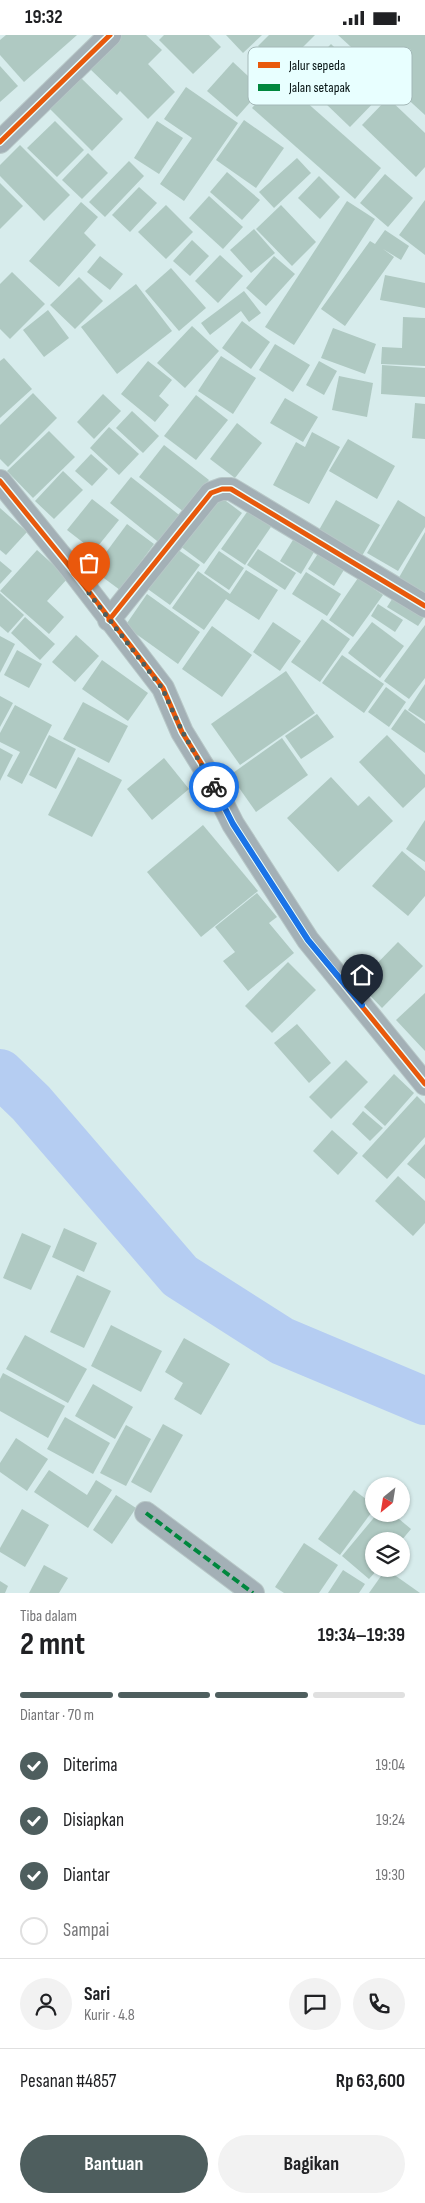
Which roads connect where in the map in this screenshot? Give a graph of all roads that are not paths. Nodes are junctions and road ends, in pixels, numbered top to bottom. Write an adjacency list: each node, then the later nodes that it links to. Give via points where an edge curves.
1 (110, 35): 2 (street)
2 (0, 142)
3 (0, 481): 5 (street)
4 (425, 606): 5 (street, via 231,489 222,489 211,493)
5 (109, 620): 6 (street, via 162,688 233,824 308,940)
6 (425, 1084)
7 (146, 1513): 8 (street)
8 (253, 1593)

